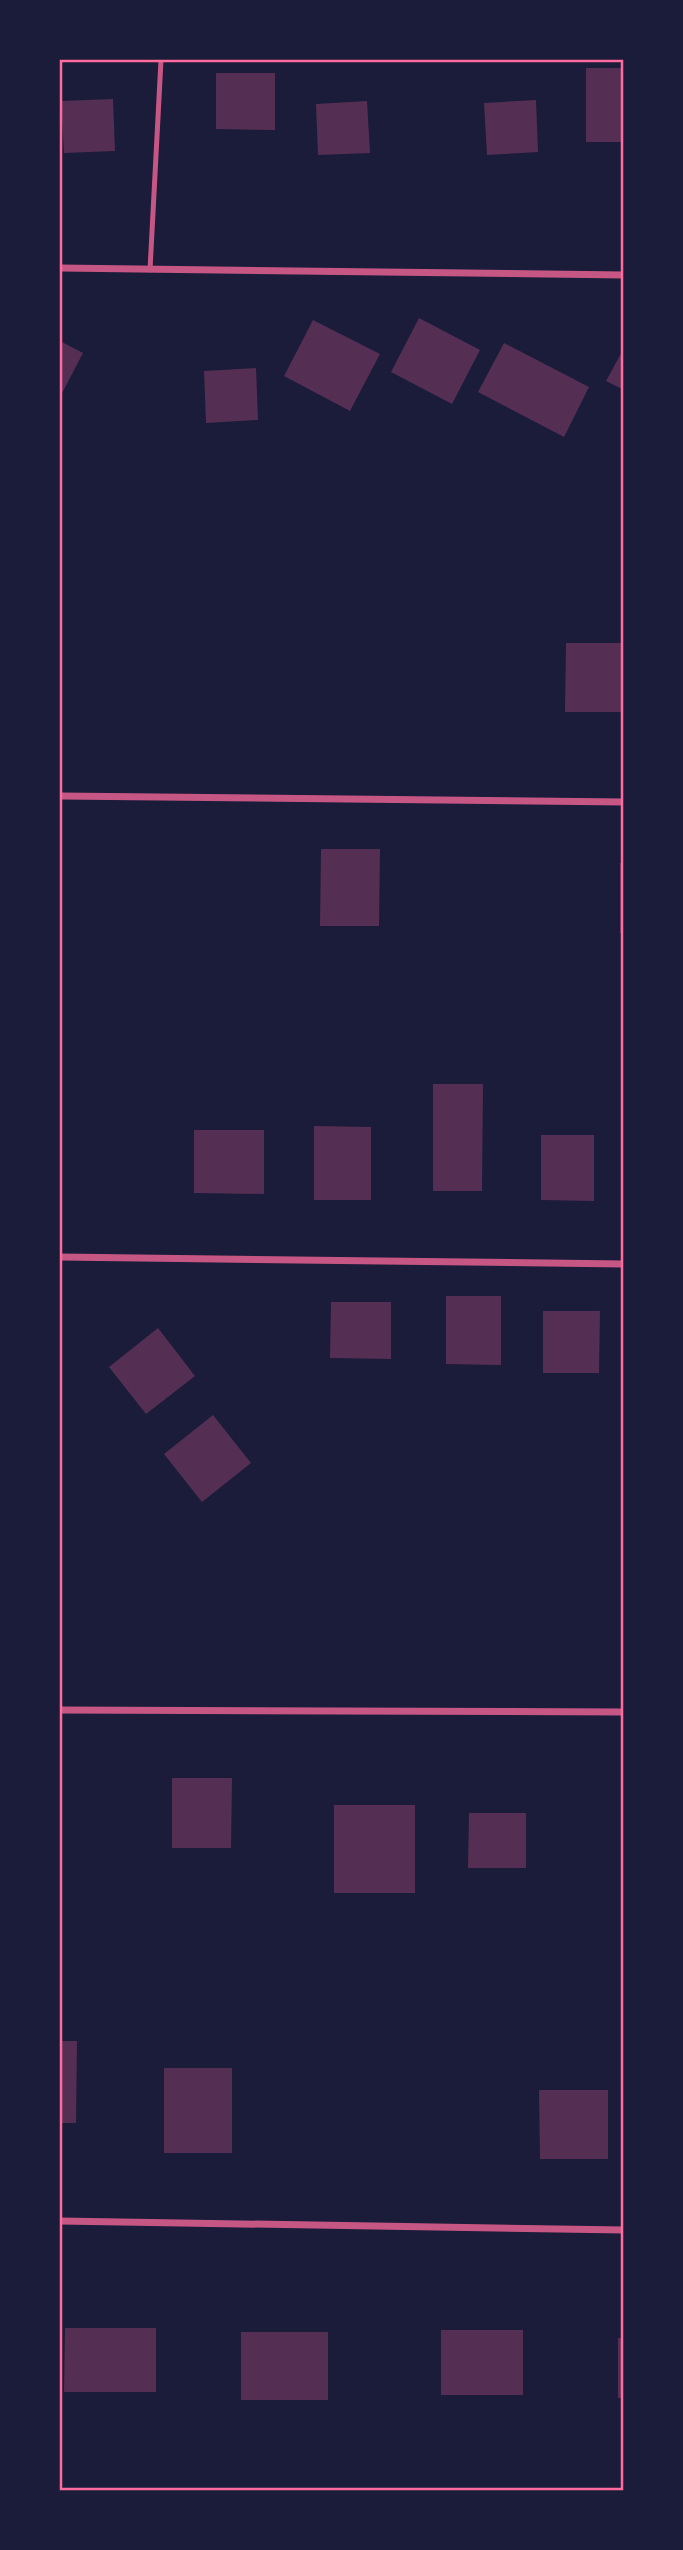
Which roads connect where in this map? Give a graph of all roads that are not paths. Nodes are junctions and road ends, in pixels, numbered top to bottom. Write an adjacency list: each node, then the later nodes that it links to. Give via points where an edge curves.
1 (161, 60): 3 (lane)
2 (60, 268): 3 (street)
3 (150, 270): 4 (street)
4 (624, 275)
5 (60, 796): 6 (street)
6 (624, 802)
7 (60, 1257): 8 (street)
8 (624, 1264)
9 (60, 1710): 10 (street)
10 (624, 1712)
11 (60, 2221): 12 (street)
12 (624, 2230)

